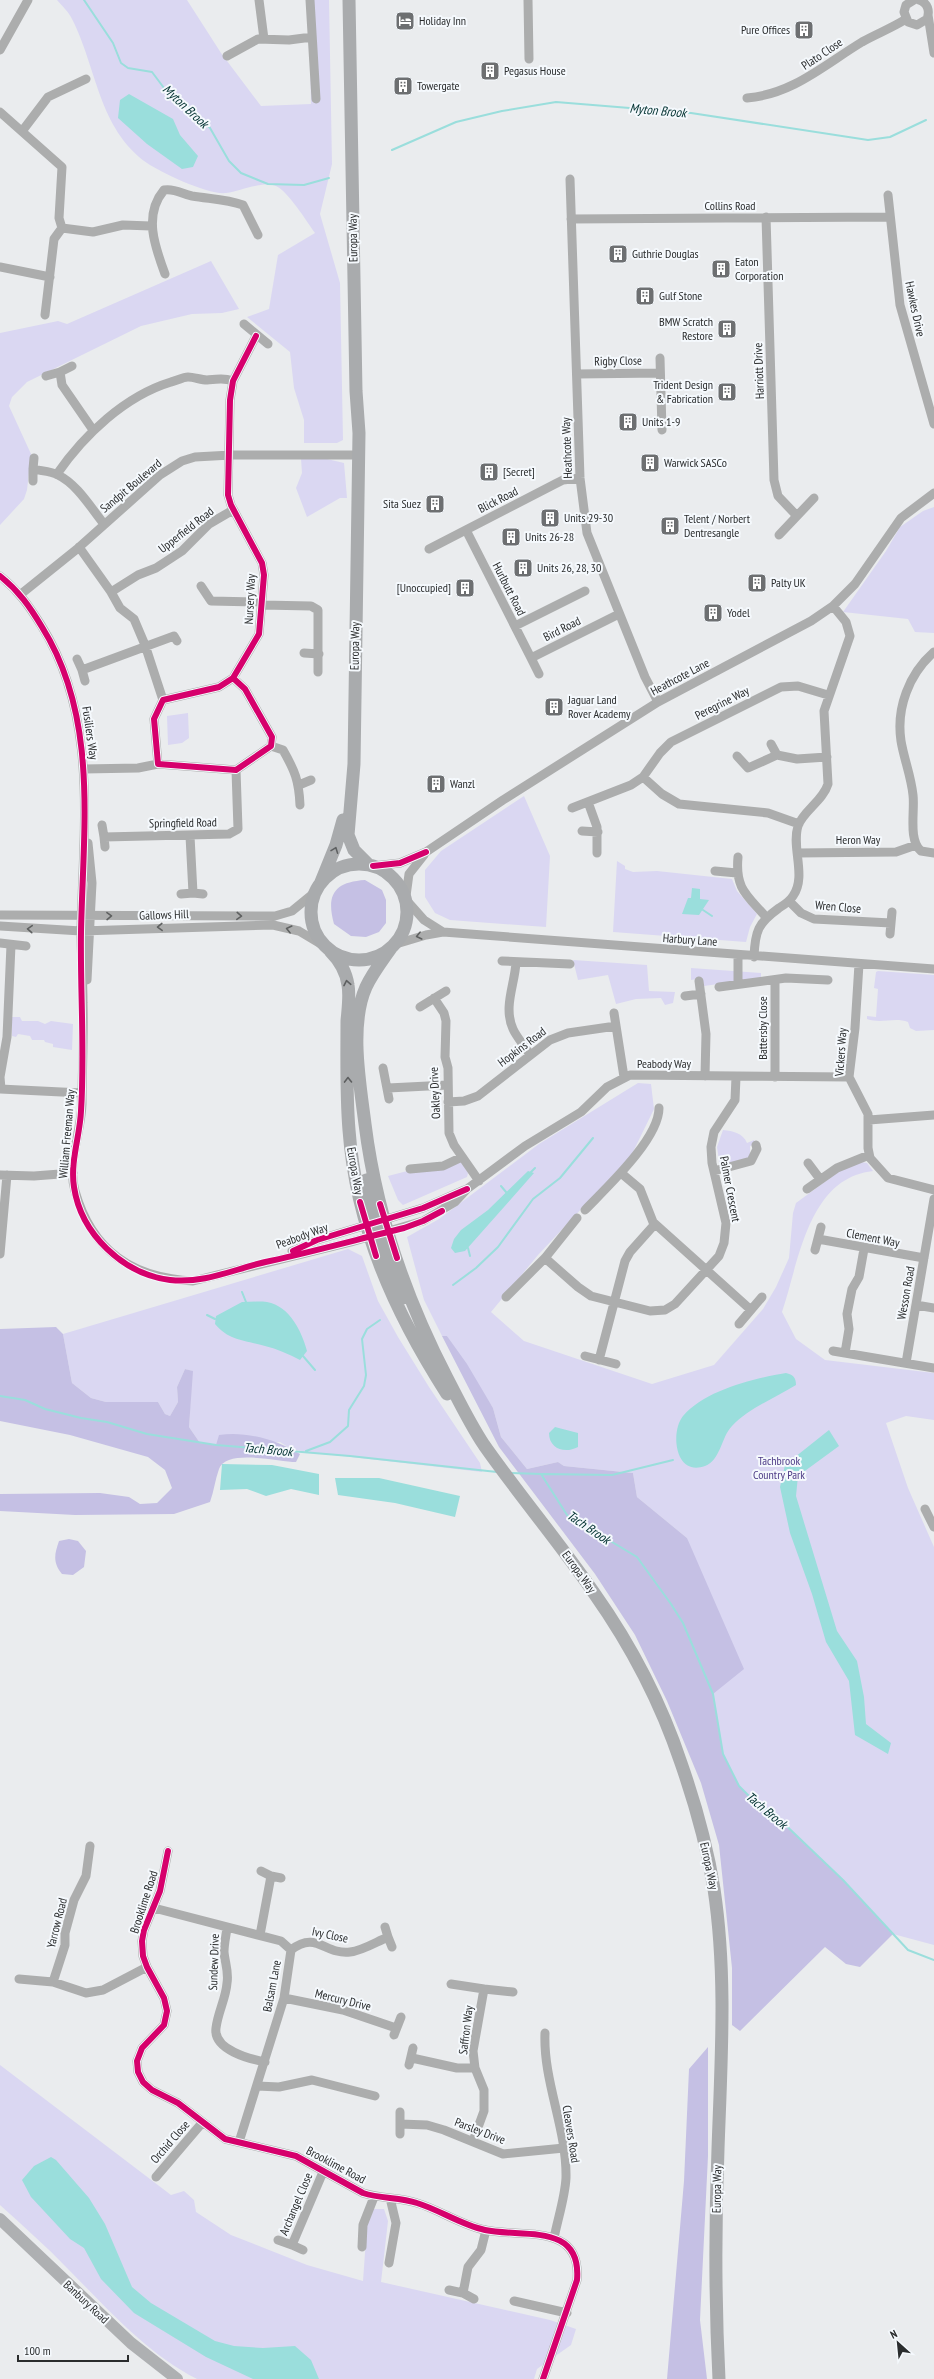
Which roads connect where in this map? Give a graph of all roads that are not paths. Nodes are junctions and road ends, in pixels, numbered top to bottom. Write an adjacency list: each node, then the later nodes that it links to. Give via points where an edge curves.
1 (28, 0): 12 (street)
2 (259, 0): 14 (street)
3 (310, 0): 13 (street)
4 (345, 0): 21 (highway, Europa Way)
5 (349, 0): 21 (highway, Europa Way)
6 (528, 0): 19 (street)
7 (909, 1): 10 (street, via 904,12)
8 (925, 1): 9 (street)
9 (928, 15): 11 (street, via 924,22); 15 (street)
10 (906, 19): 11 (street); 22 (street, Plato Close, via 863,42 792,87)
11 (917, 25): 15 (street)
12 (4, 34): 16 (street)
13 (312, 37): 14 (street, via 289,40); 23 (street)
14 (264, 39): 18 (street, via 250,42)
15 (930, 40): 17 (street)
16 (0, 50)
17 (934, 53)
18 (228, 56)
19 (529, 60)
20 (86, 79): 25 (street, via 48,97)
21 (351, 84): 48 (highway, Europa Way)
22 (747, 98)
23 (316, 99)
24 (0, 112): 25 (street)
25 (23, 130): 32 (street, via 62,167 58,218)
26 (570, 179): 29 (street, Heathcote Way)
27 (888, 195): 28 (street, Hawkes Drive)
28 (890, 217): 30 (street, Collins Road); 49 (street, Hawkes Drive, via 900,306)
29 (571, 218): 30 (street, Collins Road); 45 (street, Heathcote Way)
30 (766, 218): 64 (street, Harriott Drive, via 774,480 778,496)
31 (151, 226): 32 (street, via 123,225 93,232); 33 (street, via 158,198 164,190 172,189 190,196 228,200 243,205); 35 (street, via 155,247)
32 (62, 228): 36 (street, via 54,239)
33 (258, 235)
34 (0, 267): 36 (street)
35 (165, 274)
36 (50, 277): 37 (street)
37 (45, 315)
38 (244, 324): 39 (street)
39 (256, 336): 40 (street); 47 (street, Nursery Way)
40 (268, 344)
41 (660, 358): 44 (street, Rigby Close)
42 (72, 366): 43 (street)
43 (60, 372): 46 (street); 50 (street, via 62,385)
44 (660, 373): 45 (street, Rigby Close); 51 (street, Rigby Close)
45 (576, 374): 57 (street, Heathcote Way)
46 (46, 376)
47 (234, 381): 50 (street, via 225,378 205,380 188,377 164,384 121,407); 52 (street, Nursery Way, via 230,400)
48 (356, 391): 53 (highway, Europa Way, via 351,434); 68 (highway, Europa Way, via 359,469)
49 (934, 424)
50 (93, 430): 56 (street)
51 (662, 430)
52 (231, 455): 53 (street, Sandpit Boulevard); 63 (street, Nursery Way, via 228,495); 65 (street, Sandpit Boulevard, via 195,457 182,461 160,475)
53 (352, 455): 68 (highway, Europa Way)
54 (34, 458): 55 (street)
55 (34, 469): 56 (street); 58 (street)
56 (57, 474): 65 (street, via 74,487)
57 (580, 478): 66 (street, Blick Road, via 563,480); 78 (street, Heathcote Way, via 588,533)
58 (33, 481)
59 (934, 493): 62 (street, Heathcote Lane)
60 (814, 498): 64 (street)
61 (934, 501): 62 (street, Heathcote Lane)
62 (923, 503): 77 (street, Heathcote Lane, via 901,518 855,584)
63 (233, 510): 74 (street, Upperfield Road, via 209,524 182,551); 76 (street, Nursery Way, via 262,563)
64 (797, 516): 67 (street)
65 (104, 524): 69 (street, Sandpit Boulevard)
66 (466, 530): 70 (street, Blick Road); 79 (street, Hurlbutt Road)
67 (779, 535)
68 (356, 540): 97 (highway, Europa Way)
69 (79, 547): 74 (street); 75 (street, Sandpit Boulevard)
70 (429, 549)
71 (0, 576): 75 (street, Fusiliers Way)
72 (201, 586): 76 (street, via 211,601)
73 (585, 591): 79 (street)
74 (111, 592): 81 (street, via 120,608 134,619)
75 (21, 594): 102 (street, Fusiliers Way, via 52,644 70,687 78,717)
76 (262, 604): 84 (street, via 311,606 318,610); 90 (street, Nursery Way, via 259,634)
77 (832, 606): 92 (street, via 849,628 850,640); 94 (street, Heathcote Lane, via 799,628)
78 (619, 614): 85 (street, Bird Road); 94 (street, Heathcote Way)
79 (515, 626): 85 (street, Hurlbutt Road)
80 (177, 637): 81 (street)
81 (146, 645): 87 (street); 93 (street)
82 (934, 652): 117 (street, via 912,680 900,719 901,741 914,795)
83 (304, 653): 84 (street)
84 (318, 654): 88 (street)
85 (531, 658): 89 (street)
86 (77, 659): 87 (street)
87 (82, 670): 91 (street)
88 (318, 672)
89 (539, 674)
90 (233, 678): 93 (street, Nursery Way, via 219,687); 96 (street, via 245,689 272,737)
91 (85, 681)
92 (828, 696): 100 (street, via 824,720); 104 (street, Peregrine Way, via 793,686 771,691 671,742)
93 (166, 700): 101 (street, via 154,719)
94 (658, 702): 119 (street, Heathcote Lane)
95 (771, 744): 99 (street)
96 (272, 746): 103 (street); 106 (street, via 283,750)
97 (353, 751): 124 (highway, Europa Way, via 348,835 354,850); 127 (highway, Europa Way, one-way to 97, via 341,829 349,763)
98 (737, 756): 99 (street, via 748,768)
99 (776, 756): 100 (street, via 797,759)
100 (827, 757): 110 (street, via 829,780 826,789)
101 (158, 764): 102 (street, via 138,768); 103 (street)
102 (84, 769): 112 (street, Fusiliers Way)
103 (236, 770): 115 (street, Springfield Road, via 238,828 230,834)
104 (643, 777): 107 (street, Peregrine Way, via 635,783); 110 (street, via 666,797 679,804 768,813)
105 (312, 780): 106 (street)
106 (299, 785): 108 (street)
107 (588, 802): 109 (street, Peregrine Way); 114 (street)
108 (300, 805)
109 (572, 808)
110 (799, 824): 121 (street)
111 (102, 825): 116 (street)
112 (84, 827): 135 (street, Fusiliers Way); 136 (street, via 92,872)
113 (582, 832): 114 (street)
114 (598, 832): 120 (street)
115 (190, 836): 116 (street, Springfield Road); 128 (street)
116 (104, 837): 118 (street)
117 (916, 845): 121 (street, Heron Way, via 896,852); 122 (street, via 921,851)
118 (104, 847)
119 (426, 852): 124 (street, Heathcote Lane, via 400,863); 131 (street, Heathcote Lane, via 408,874)
120 (597, 853)
121 (798, 853): 132 (street, via 798,884)
122 (934, 853)
123 (738, 858): 126 (street)
124 (371, 865): 127 (highway, via 359,864 342,868); 131 (highway, via 392,877)
125 (715, 871): 126 (street)
126 (737, 872): 137 (street, via 741,887)
127 (317, 889): 136 (street, Gallows Hill, one-way to 127, via 275,916 292,911); 148 (highway, via 311,906 311,923)
128 (193, 893): 129 (street); 130 (street)
129 (181, 894)
130 (203, 894)
131 (407, 899): 142 (street, Harbury Lane, via 424,920); 147 (highway, via 406,926)
132 (789, 901): 137 (street); 138 (street, Wren Close, via 803,915 814,919)
133 (892, 912): 138 (street)
134 (0, 915): 135 (street, Gallows Hill)
135 (82, 916): 136 (street, Gallows Hill); 140 (street, Fusiliers Way)
136 (92, 917): 141 (street)
137 (766, 917): 150 (street, via 757,931)
138 (891, 923): 143 (street)
139 (0, 926): 140 (street, Gallows Hill, one-way to 139)
140 (81, 930): 141 (street, Gallows Hill); 165 (street, Fusiliers Way)
141 (91, 930): 148 (street, Gallows Hill, one-way to 141, via 299,931 273,925); 165 (street)
142 (443, 932): 147 (street, Harbury Lane, one-way to 147); 149 (street, Harbury Lane)
143 (890, 934)
144 (0, 943): 145 (street)
145 (11, 945): 146 (street); 168 (street)
146 (26, 946)
147 (393, 946): 148 (highway, via 365,958 351,958); 206 (highway, Europa Way, via 365,990 360,1006 358,1031 360,1077)
148 (327, 948): 206 (highway, Europa Way, one-way to 148, via 354,1174 349,1129 348,984 339,961)
149 (738, 956): 150 (street, Harbury Lane); 159 (street)
150 (754, 957): 154 (street, Harbury Lane)
151 (502, 961): 152 (street)
152 (516, 962): 153 (street); 171 (street, via 510,999 510,1018 515,1033)
153 (570, 964)
154 (859, 964): 155 (street, Harbury Lane); 177 (street, Vickers Way)
155 (934, 969)
156 (775, 980): 157 (street); 159 (street); 176 (street, Battersby Close)
157 (828, 980)
158 (699, 981): 162 (street)
159 (738, 984): 160 (street)
160 (719, 987)
161 (446, 991): 164 (street)
162 (701, 994): 163 (street); 173 (street, via 706,1034)
163 (685, 996)
164 (434, 998): 166 (street); 178 (street, Oakley Drive, via 446,1021 445,1058)
165 (84, 1003): 181 (street, William Freeman Way)
166 (420, 1007)
167 (614, 1013): 169 (street)
168 (4, 1014): 170 (street)
169 (616, 1026): 171 (street, Hopkins Road, via 559,1035); 174 (street)
170 (4, 1037): 180 (street)
171 (530, 1054): 183 (street, Hopkins Road, via 474,1098)
172 (383, 1068): 179 (street)
173 (705, 1076): 174 (street, Peabody Way); 175 (street, Peabody Way)
174 (624, 1077): 197 (street, Peabody Way, via 607,1087 580,1112 525,1146)
175 (736, 1077): 176 (street, Peabody Way); 192 (street, Palmer Crescent, via 734,1103 714,1132 711,1147)
176 (776, 1077): 177 (street, Peabody Way)
177 (849, 1077): 186 (street, Vickers Way, via 865,1104)
178 (448, 1085): 179 (street); 183 (street, Oakley Drive)
179 (388, 1088): 182 (street)
180 (1, 1089): 181 (street)
181 (82, 1093): 193 (street, William Freeman Way)
182 (389, 1099)
183 (448, 1102): 189 (street, Oakley Drive, via 449,1133)
184 (659, 1108): 194 (street, via 659,1119)
185 (934, 1115): 186 (street)
186 (868, 1120): 188 (street, Vickers Way)
187 (756, 1145): 192 (street, via 757,1149 751,1161)
188 (869, 1155): 196 (street, via 837,1168); 200 (street, via 874,1165 888,1178)
189 (462, 1156): 191 (street, via 443,1166); 197 (street, Oakley Drive)
190 (808, 1163): 196 (street)
191 (410, 1169)
192 (714, 1170): 214 (street, Palmer Crescent, via 726,1233 718,1256)
193 (73, 1172): 195 (street, via 34,1176); 213 (street, William Freeman Way, via 74,1189 83,1216 92,1232 104,1247 119,1259 146,1274 170,1280 193,1281)
194 (621, 1173): 202 (street); 204 (street, via 640,1189 649,1216)
195 (4, 1175): 210 (street)
196 (820, 1179): 199 (street)
197 (479, 1181): 198 (street, Peabody Way)
198 (467, 1189): 206 (street, Peabody Way); 206 (street, Peabody Way, via 455,1202 431,1217)
199 (807, 1189)
200 (934, 1190)
201 (934, 1199): 212 (street, Wesson Road)
202 (585, 1210)
203 (577, 1218): 211 (street)
204 (655, 1224): 214 (street); 217 (street, via 630,1252)
205 (821, 1227): 207 (street)
206 (377, 1228): 213 (street, Peabody Way); 229 (highway, Europa Way); 229 (highway, Europa Way, via 380,1268 397,1308 443,1388)
207 (818, 1239): 208 (street, Clement Way); 209 (street)
208 (864, 1248): 212 (street, Clement Way); 223 (street, via 860,1277 852,1289 847,1314 849,1329)
209 (815, 1250)
210 (0, 1254)
211 (545, 1258): 215 (street); 217 (street, Palmer Crescent, via 582,1291)
212 (924, 1258): 218 (street, Wesson Road)
213 (273, 1260)
214 (706, 1271): 217 (street, Palmer Crescent, via 675,1304 665,1310 650,1311); 220 (street)
215 (506, 1297)
216 (762, 1297): 220 (street)
217 (615, 1303): 225 (street)
218 (916, 1305): 219 (street); 226 (street, Wesson Road)
219 (934, 1308)
220 (751, 1310): 221 (street)
221 (739, 1324)
222 (833, 1351): 223 (street)
223 (845, 1353): 226 (street)
224 (585, 1356): 225 (street)
225 (599, 1360): 227 (street)
226 (906, 1363): 228 (street)
227 (616, 1364)
228 (934, 1368)
229 (467, 1418): 285 (highway, Europa Way, via 594,1593 636,1661 681,1762 705,1844 716,1904 723,1993 715,2269)
230 (925, 1508): 231 (street)
231 (932, 1517): 232 (street)
232 (934, 1527)
233 (90, 1846): 247 (street, Yarrow Road, via 86,1876 74,1900 65,1933 65,1945)
234 (168, 1851): 238 (street, Brooklime Road, via 166,1873)
235 (261, 1872): 236 (street)
236 (271, 1876): 237 (street); 241 (street)
237 (281, 1878)
238 (154, 1908): 240 (street, Balsam Lane); 245 (street, Brooklime Road, via 142,1941)
239 (385, 1927): 242 (street)
240 (227, 1928): 241 (street, Balsam Lane); 255 (street, Sundew Drive, via 224,1948 228,1969 227,1984 216,2027 217,2034 227,2047 238,2054)
241 (260, 1935): 244 (street, Balsam Lane, via 286,1943)
242 (388, 1937): 243 (street); 244 (street, Ivy Close, via 349,1952 333,1950 312,1942 300,1943)
243 (392, 1947)
244 (290, 1950): 251 (street, Balsam Lane)
245 (147, 1968): 247 (street, via 103,1990 93,1992 77,1992); 260 (street, Brooklime Road, via 164,1998 167,2011 164,2025 142,2048 137,2061 138,2072 147,2087 178,2103)
246 (19, 1979): 247 (street)
247 (53, 1982)
248 (451, 1984): 249 (street)
249 (484, 1989): 250 (street); 256 (street, Saffron Way, via 474,2051)
250 (513, 1992)
251 (284, 1998): 252 (street, Mercury Drive, via 343,2010 395,2031); 255 (street, Balsam Lane)
252 (401, 2017)
253 (545, 2033): 265 (street, Cleavers Road, via 544,2048)
254 (413, 2048): 256 (street, via 410,2061 456,2068)
255 (265, 2062): 257 (street, Balsam Lane)
256 (475, 2068): 263 (street, Saffron Way, via 484,2090 484,2111)
257 (258, 2086): 258 (street, via 279,2088 312,2080); 264 (street, Balsam Lane)
258 (375, 2096)
259 (400, 2112): 261 (street)
260 (202, 2123): 264 (street, Brooklime Road, via 225,2139); 267 (street, Orchid Close)
261 (400, 2124): 262 (street); 263 (street, Parsley Drive, via 427,2125)
262 (400, 2134)
263 (473, 2141): 265 (street, Parsley Drive, via 503,2154)
264 (239, 2142): 266 (street, Brooklime Road, via 296,2156)
265 (564, 2148): 272 (street, Cleavers Road, via 566,2178)
266 (323, 2172): 268 (street, Brooklime Road, via 364,2189); 274 (street, Archangel Close)
267 (156, 2177)
268 (374, 2197): 269 (street, Brooklime Road); 275 (street, via 363,2225)
269 (390, 2198): 271 (street, Brooklime Road, via 418,2203); 277 (street, via 396,2223)
270 (0, 2220): 283 (main road, Banbury Road, via 131,2344)
271 (486, 2230): 272 (street, Brooklime Road, via 531,2233); 279 (street, via 481,2250 468,2267)
272 (554, 2238): 282 (street, Brooklime Road, via 570,2250 578,2266 577,2280)
273 (278, 2240): 274 (street, Archangel Close)
274 (292, 2245): 276 (street, Archangel Close)
275 (362, 2247)
276 (303, 2250)
277 (389, 2263)
278 (449, 2290): 279 (street)
279 (463, 2293): 280 (street)
280 (474, 2299)
281 (514, 2301): 282 (street)
282 (567, 2313): 284 (street, Brooklime Road)
283 (177, 2379)
284 (543, 2379)
285 (719, 2379)

